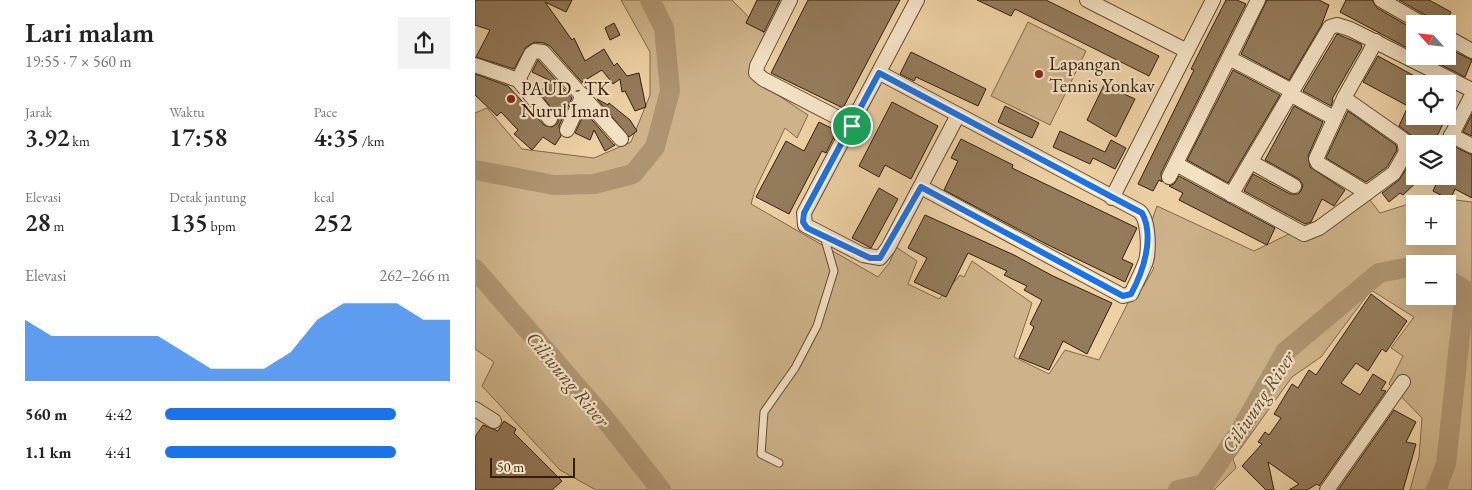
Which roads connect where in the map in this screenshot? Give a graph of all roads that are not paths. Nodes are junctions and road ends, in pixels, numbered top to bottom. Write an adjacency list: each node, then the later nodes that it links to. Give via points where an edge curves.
1 (790, 0): 24 (street, via 756,73)
2 (917, 0): 14 (street)
3 (1087, 0): 10 (street)
4 (1213, 0): 10 (street)
5 (1258, 0): 12 (street)
6 (1381, 0): 7 (street)
7 (1407, 15)
8 (1376, 41): 16 (street); 17 (street, via 1342,26 1330,27); 20 (street)
9 (1456, 42): 11 (street)
10 (1187, 51): 39 (street)
11 (1472, 51)
12 (1229, 58): 17 (street); 33 (street)
13 (475, 65): 15 (street)
14 (879, 73): 21 (street); 24 (street)
15 (518, 80): 18 (street, via 531,54 540,51); 23 (street)
16 (1472, 90)
17 (1291, 92): 22 (street); 32 (street)
18 (583, 95): 25 (street); 27 (street)
19 (1472, 95): 26 (street)
20 (1344, 98): 22 (street); 29 (street)
21 (959, 115): 36 (street); 39 (street)
22 (1334, 118): 37 (street, via 1316,161)
23 (551, 119)
24 (852, 126): 40 (street, via 804,213 803,222 807,228)
25 (567, 130)
26 (1452, 135)
27 (621, 139)
28 (1456, 142): 30 (street)
29 (1406, 144)
30 (1472, 146)
31 (1406, 160): 37 (street, via 1394,173)
32 (1251, 162): 35 (street); 38 (street)
33 (1176, 164): 34 (street); 38 (street)
34 (1169, 177)
35 (1294, 186)
36 (921, 187): 39 (street, via 1126,296 1131,294 1145,262 1145,220 1139,211); 40 (street, via 880,258 870,258)
37 (1367, 192): 38 (street, via 1319,228 1304,234)
38 (1231, 195)
39 (1112, 198)
40 (824, 236): 44 (lane, via 834,271 817,326 795,368 764,412 761,454)
41 (1403, 382): 45 (street)
42 (475, 409): 43 (street)
43 (494, 421)
44 (779, 463)
45 (1327, 490)

